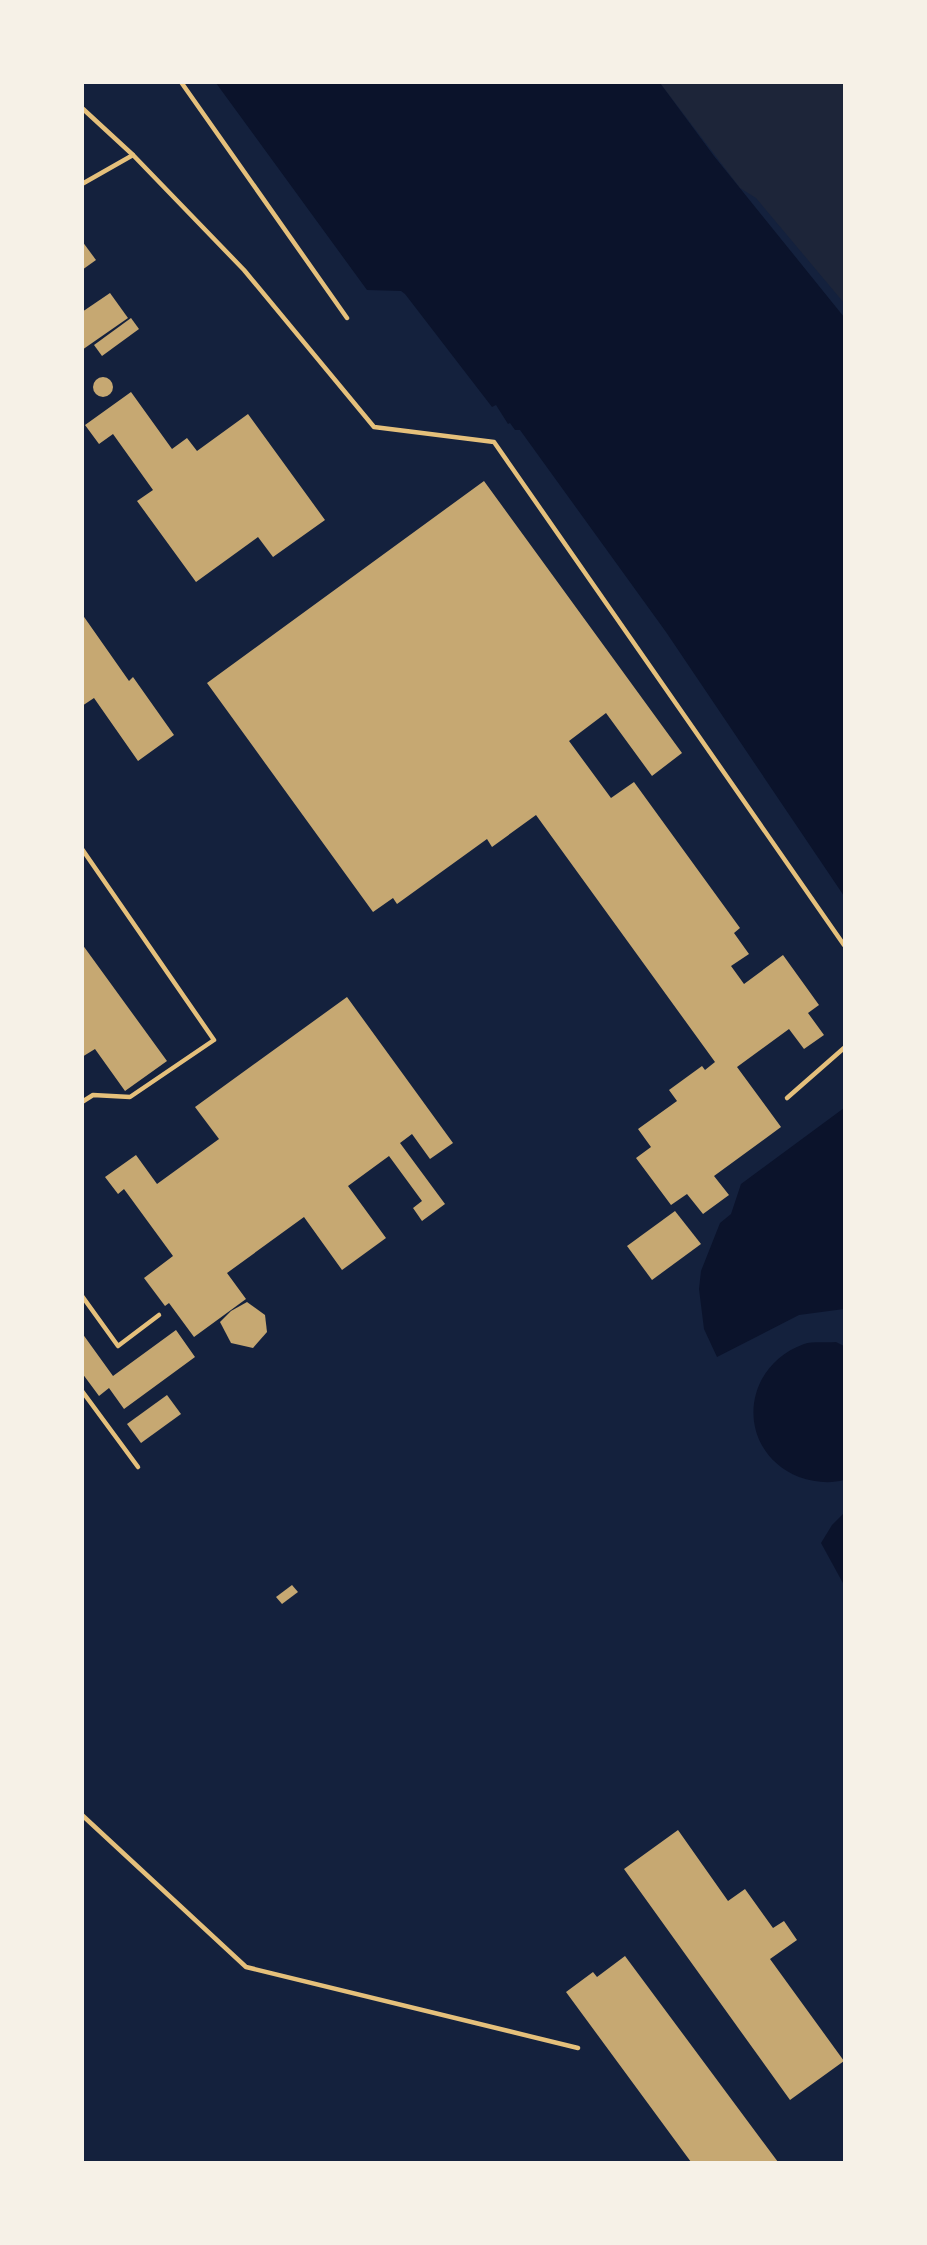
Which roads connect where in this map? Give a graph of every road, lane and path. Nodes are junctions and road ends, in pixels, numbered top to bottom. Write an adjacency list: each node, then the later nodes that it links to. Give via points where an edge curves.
1 (181, 82): 5 (lane)
2 (82, 108): 3 (lane)
3 (133, 155): 4 (lane); 7 (lane, via 244,270 374,427 494,442)
4 (82, 184)
5 (347, 318)
6 (82, 849): 10 (lane, via 214,1040 130,1097 93,1095)
7 (844, 945)
8 (844, 1048): 9 (lane)
9 (787, 1098)
10 (82, 1102)
11 (82, 1296): 12 (lane, via 118,1346)
12 (159, 1315)
13 (82, 1392): 14 (lane)
14 (138, 1467)
15 (82, 1815): 16 (lane, via 246,1967)
16 (578, 2048)

